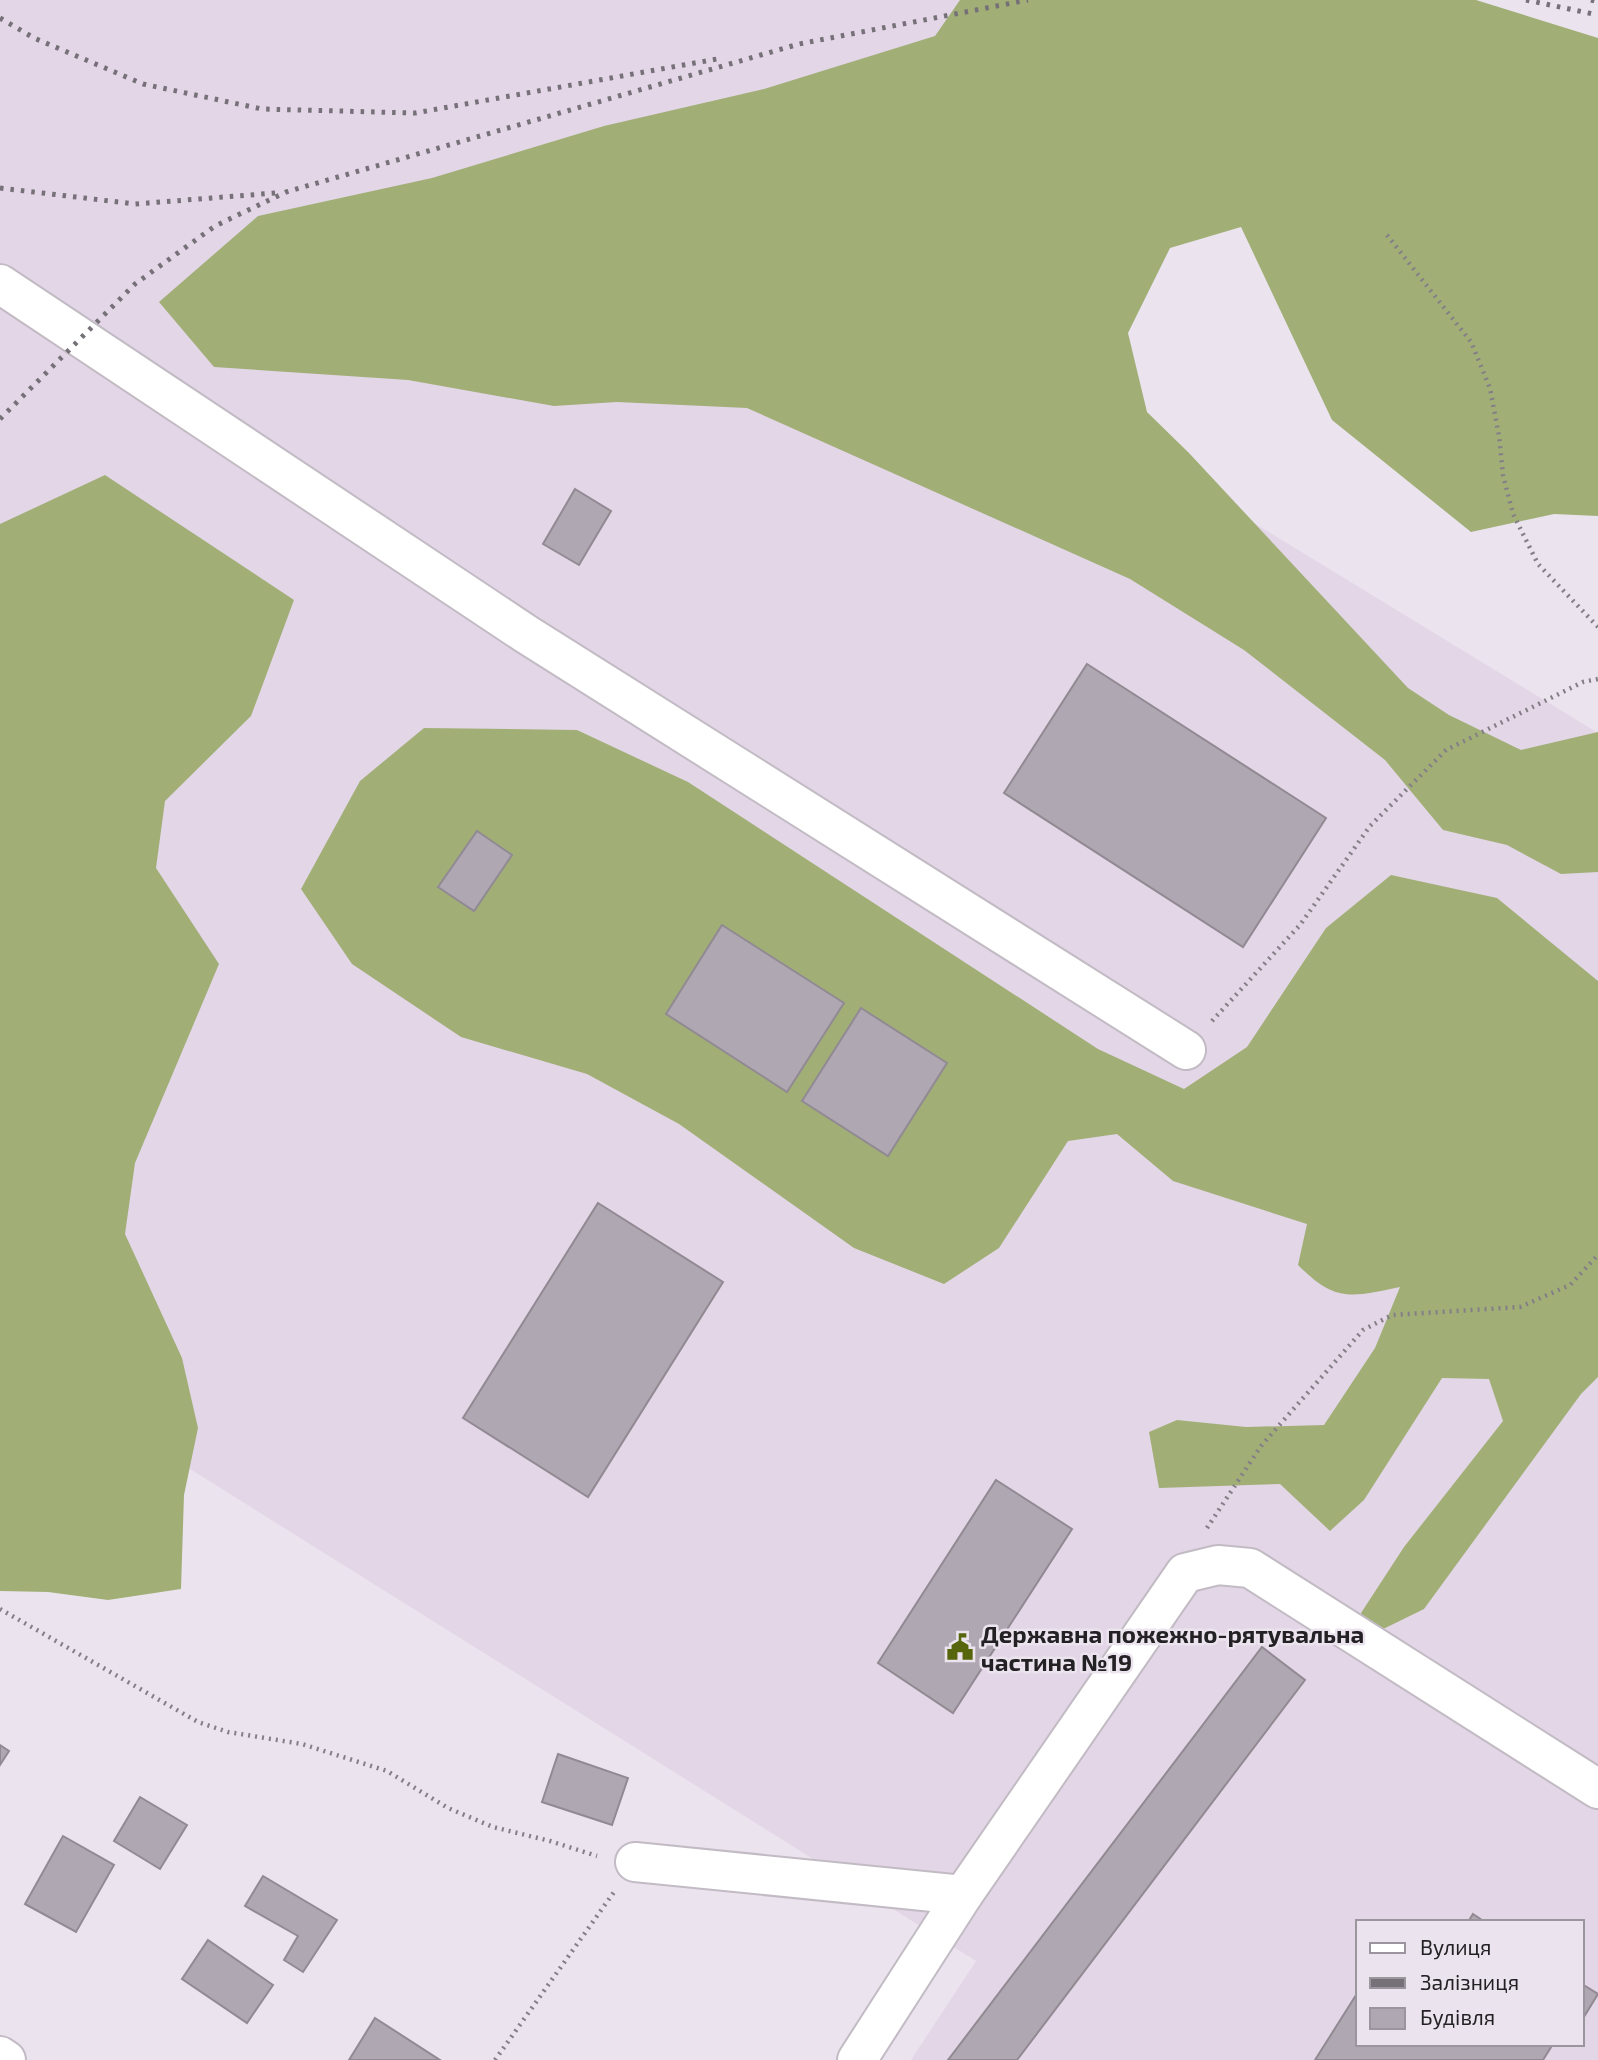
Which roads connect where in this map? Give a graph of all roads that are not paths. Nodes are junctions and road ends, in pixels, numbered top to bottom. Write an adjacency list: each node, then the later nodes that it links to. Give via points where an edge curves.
1 (0, 284): 2 (street, via 526,634)
2 (1186, 1050)
3 (1598, 1790): 5 (street, via 1250,1568 1218,1565 1185,1573)
4 (635, 1862): 5 (street)
5 (963, 1895): 8 (street)
6 (0, 2056): 7 (street)
7 (6, 2060)
8 (857, 2060)

